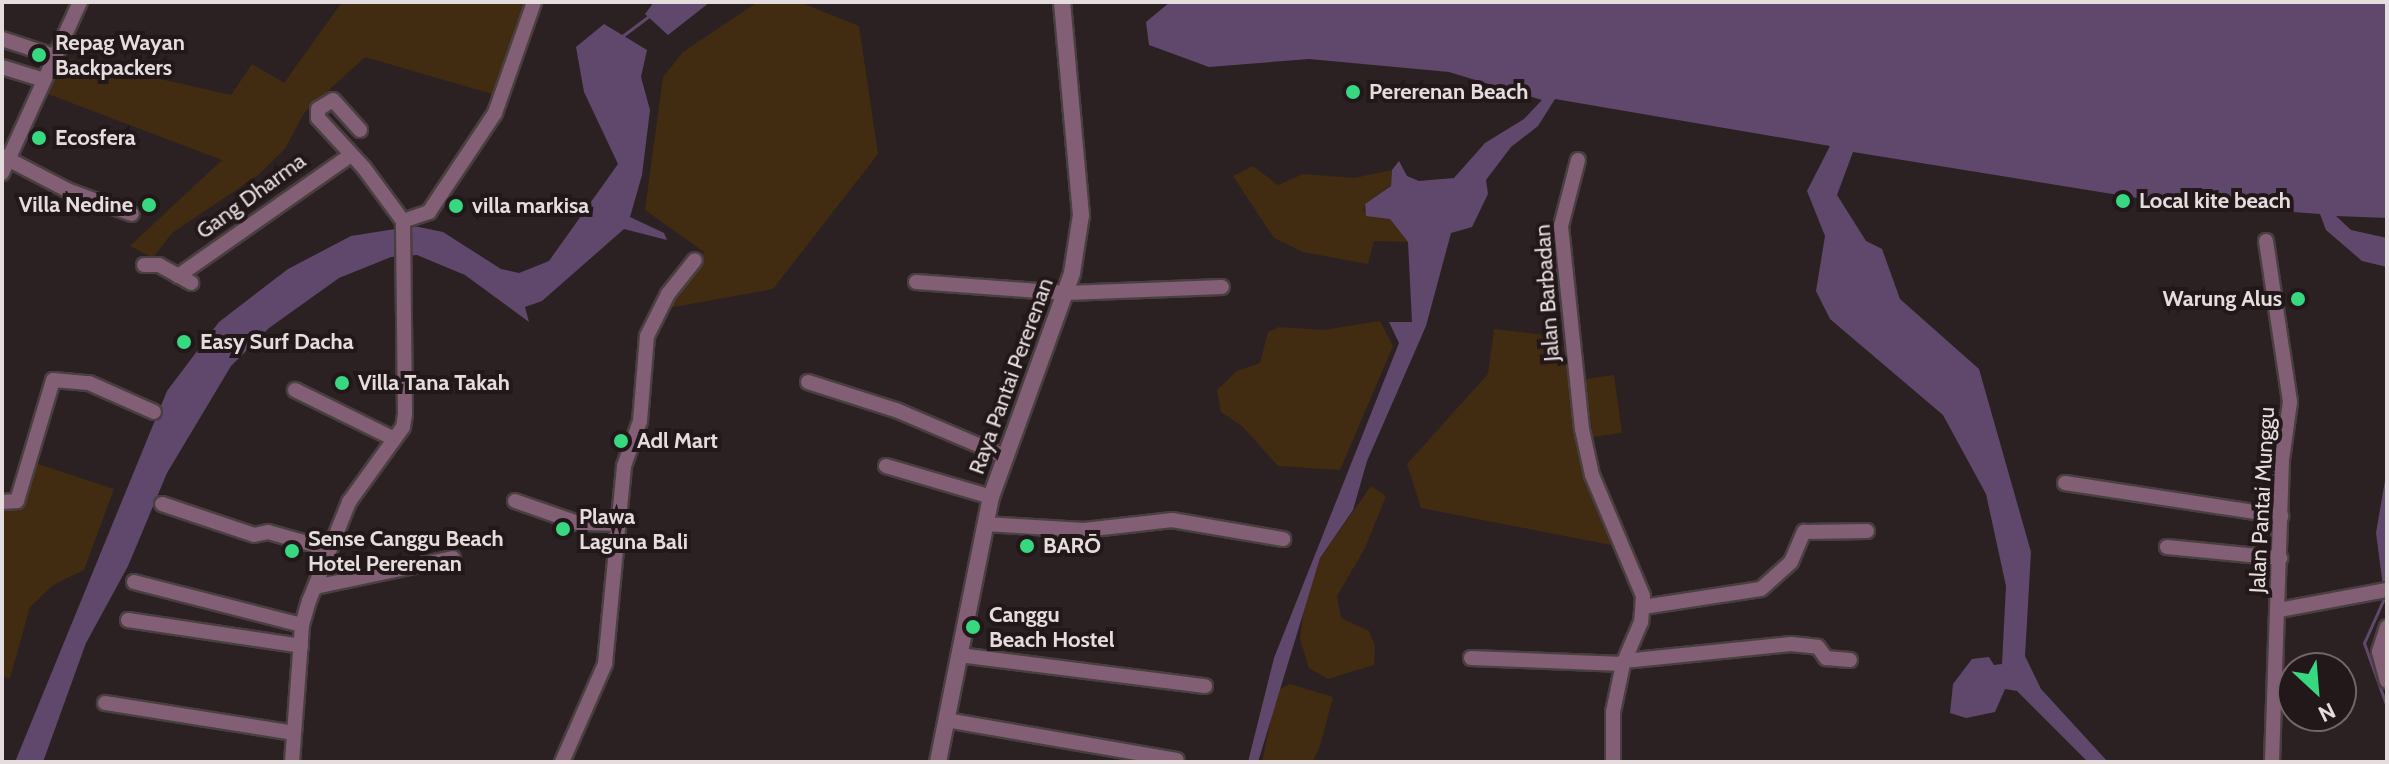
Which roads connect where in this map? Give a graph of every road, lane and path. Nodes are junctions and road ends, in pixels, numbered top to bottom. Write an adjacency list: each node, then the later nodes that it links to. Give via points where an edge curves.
1 (80, 2): 5 (street)
2 (534, 2): 13 (street, via 495,113 429,212)
3 (1062, 2): 19 (street, Raya Pantai Pererenan, via 1081,215)
4 (2, 39): 5 (street)
5 (55, 53): 7 (street)
6 (2, 67): 7 (street)
7 (44, 80): 11 (street)
8 (360, 130): 9 (street, via 333,100 318,109 318,118)
9 (351, 155): 13 (street); 16 (street, Gang Dharma, via 185,280 154,263)
10 (1578, 160): 43 (street, Jalan Barbadan, via 1561,226 1586,455)
11 (4, 163): 12 (street)
12 (132, 214)
13 (403, 223): 23 (street, via 406,406)
14 (2266, 241): 31 (street, Jalan Pantai Munggu, via 2290,402)
15 (695, 260): 32 (street, via 668,294 647,336 640,421 624,466)
16 (144, 265)
17 (916, 282): 19 (street)
18 (1222, 287): 19 (street)
19 (1067, 293): 24 (street, Raya Pantai Pererenan)
20 (808, 382): 24 (street, via 896,410)
21 (295, 390): 23 (street)
22 (154, 412): 29 (street, via 89,383 53,380 17,501)
23 (394, 439): 37 (street, via 349,502)
24 (1004, 456): 27 (street, Raya Pantai Pererenan)
25 (886, 466): 27 (street)
26 (2065, 483): 31 (street)
27 (991, 497): 33 (street, Raya Pantai Pererenan)
28 (515, 501): 32 (street, via 578,523)
29 (2, 502)
30 (162, 504): 37 (street, via 254,535 268,532)
31 (2281, 516): 39 (street, Jalan Pantai Munggu)
32 (617, 524): 60 (street, via 605,664)
33 (985, 524): 35 (street, via 1084,530 1172,520); 49 (street, Raya Pantai Pererenan)
34 (1867, 531): 43 (street, via 1804,532 1791,562 1761,589)
35 (1283, 539)
36 (2167, 547): 39 (street)
37 (329, 549): 41 (street)
38 (453, 558): 41 (street)
39 (2280, 558): 44 (street, Jalan Pantai Munggu)
40 (134, 582): 46 (street)
41 (315, 587): 46 (street)
42 (2387, 590): 44 (street)
43 (1643, 607): 52 (street)
44 (2279, 610): 63 (street, Jalan Pantai Munggu)
45 (128, 620): 48 (street)
46 (302, 625): 48 (street)
47 (2387, 627): 53 (street, via 2379,652)
48 (301, 646): 57 (street)
49 (959, 655): 54 (street); 56 (street, Raya Pantai Pererenan)
50 (1471, 658): 52 (street)
51 (1850, 660): 52 (street, via 1826,658 1818,647 1791,644)
52 (1624, 663): 62 (street, via 1613,712)
53 (2387, 681)
54 (1205, 686)
55 (105, 703): 57 (street)
56 (946, 720): 58 (street); 61 (street, Raya Pantai Pererenan)
57 (294, 733): 59 (street)
58 (1177, 760)
59 (292, 762)
60 (562, 762)
61 (938, 762)
62 (1613, 762)
63 (2272, 762)

